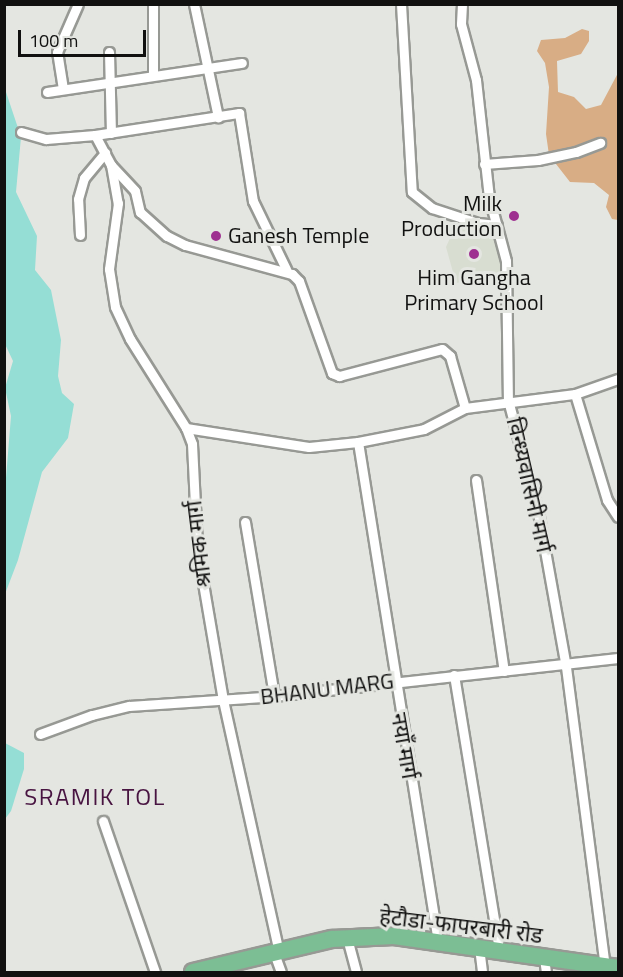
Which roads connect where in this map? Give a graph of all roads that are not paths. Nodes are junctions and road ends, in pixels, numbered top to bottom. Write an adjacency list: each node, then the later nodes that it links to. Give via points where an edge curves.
1 (78, 4): 11 (street, via 57,52)
2 (153, 4): 9 (street)
3 (195, 4): 8 (street)
4 (401, 4): 21 (street, via 412,192 432,208 478,224)
5 (462, 4): 19 (street, विन्ध्यवासिनी मार्ग, via 461,24 476,80)
6 (109, 52): 10 (street)
7 (242, 63): 8 (street)
8 (208, 67): 9 (street); 13 (street)
9 (153, 74): 10 (street)
10 (109, 82): 11 (street); 15 (street)
11 (63, 89): 12 (street)
12 (47, 92)
13 (218, 117): 15 (street); 23 (street, via 239,113 253,201)
14 (21, 132): 16 (street, via 46,139)
15 (111, 133): 16 (street)
16 (94, 135): 18 (street, श्रमिक मार्ग)
17 (600, 143): 19 (street, via 538,160)
18 (105, 153): 20 (street, श्रमिक मार्ग); 22 (street, via 84,178 78,199)
19 (484, 164): 21 (street, विन्ध्यवासिनी मार्ग)
20 (111, 165): 23 (street, via 135,190 140,212 167,236 185,245); 28 (street, श्रमिक मार्ग, via 118,203 109,269 115,307 130,339)
21 (497, 225): 26 (street, विन्ध्यवासिनी मार्ग, via 506,261)
22 (80, 235)
23 (286, 269): 27 (street, via 299,281 332,373 339,376 442,349 450,356)
24 (618, 379): 25 (street)
25 (575, 394): 26 (street); 31 (street, via 607,500)
26 (508, 400): 27 (street); 34 (street, विन्ध्यवासिनी मार्ग, via 539,517)
27 (465, 408): 29 (street, via 424,429)
28 (186, 428): 29 (street, via 309,447); 39 (street, श्रमिक मार्ग, via 192,444 197,548)
29 (357, 442): 37 (street, नयाँ मार्ग)
30 (476, 480): 35 (street)
31 (618, 518)
32 (245, 522): 38 (street)
33 (618, 658): 34 (street, BHANU MARG)
34 (566, 667): 35 (street, BHANU MARG); 48 (street, विन्ध्यवासिनी मार्ग)
35 (504, 671): 36 (street, BHANU MARG)
36 (454, 675): 37 (street, BHANU MARG); 45 (street)
37 (393, 681): 38 (street, BHANU MARG); 43 (street, नयाँ मार्ग)
38 (274, 696): 39 (street, BHANU MARG)
39 (223, 700): 40 (street, BHANU MARG, via 191,699 129,706); 46 (street, श्रमिक मार्ग)
40 (40, 734)
41 (103, 821): 50 (street)
42 (347, 938): 43 (highway, हेटौडा-फापरबारी रोड, via 394,936); 46 (highway, हेटौडा-फापरबारी रोड); 53 (street)
43 (438, 942): 44 (highway, हेटौडा-फापरबारी रोड)
44 (479, 947): 45 (highway, हेटौडा-फापरबारी रोड); 54 (street)
45 (499, 951): 47 (highway, हेटौडा-फापरबारी रोड)
46 (276, 953): 51 (highway, हेटौडा-फापरबारी रोड); 52 (street, श्रमिक मार्ग)
47 (545, 965): 49 (highway, हेटौडा-फापरबारी रोड)
48 (612, 967): 49 (highway, हेटौडा-फापरबारी रोड)
49 (583, 968)
50 (155, 972)
51 (193, 972)
52 (281, 972)
53 (357, 972)
54 (482, 972)

